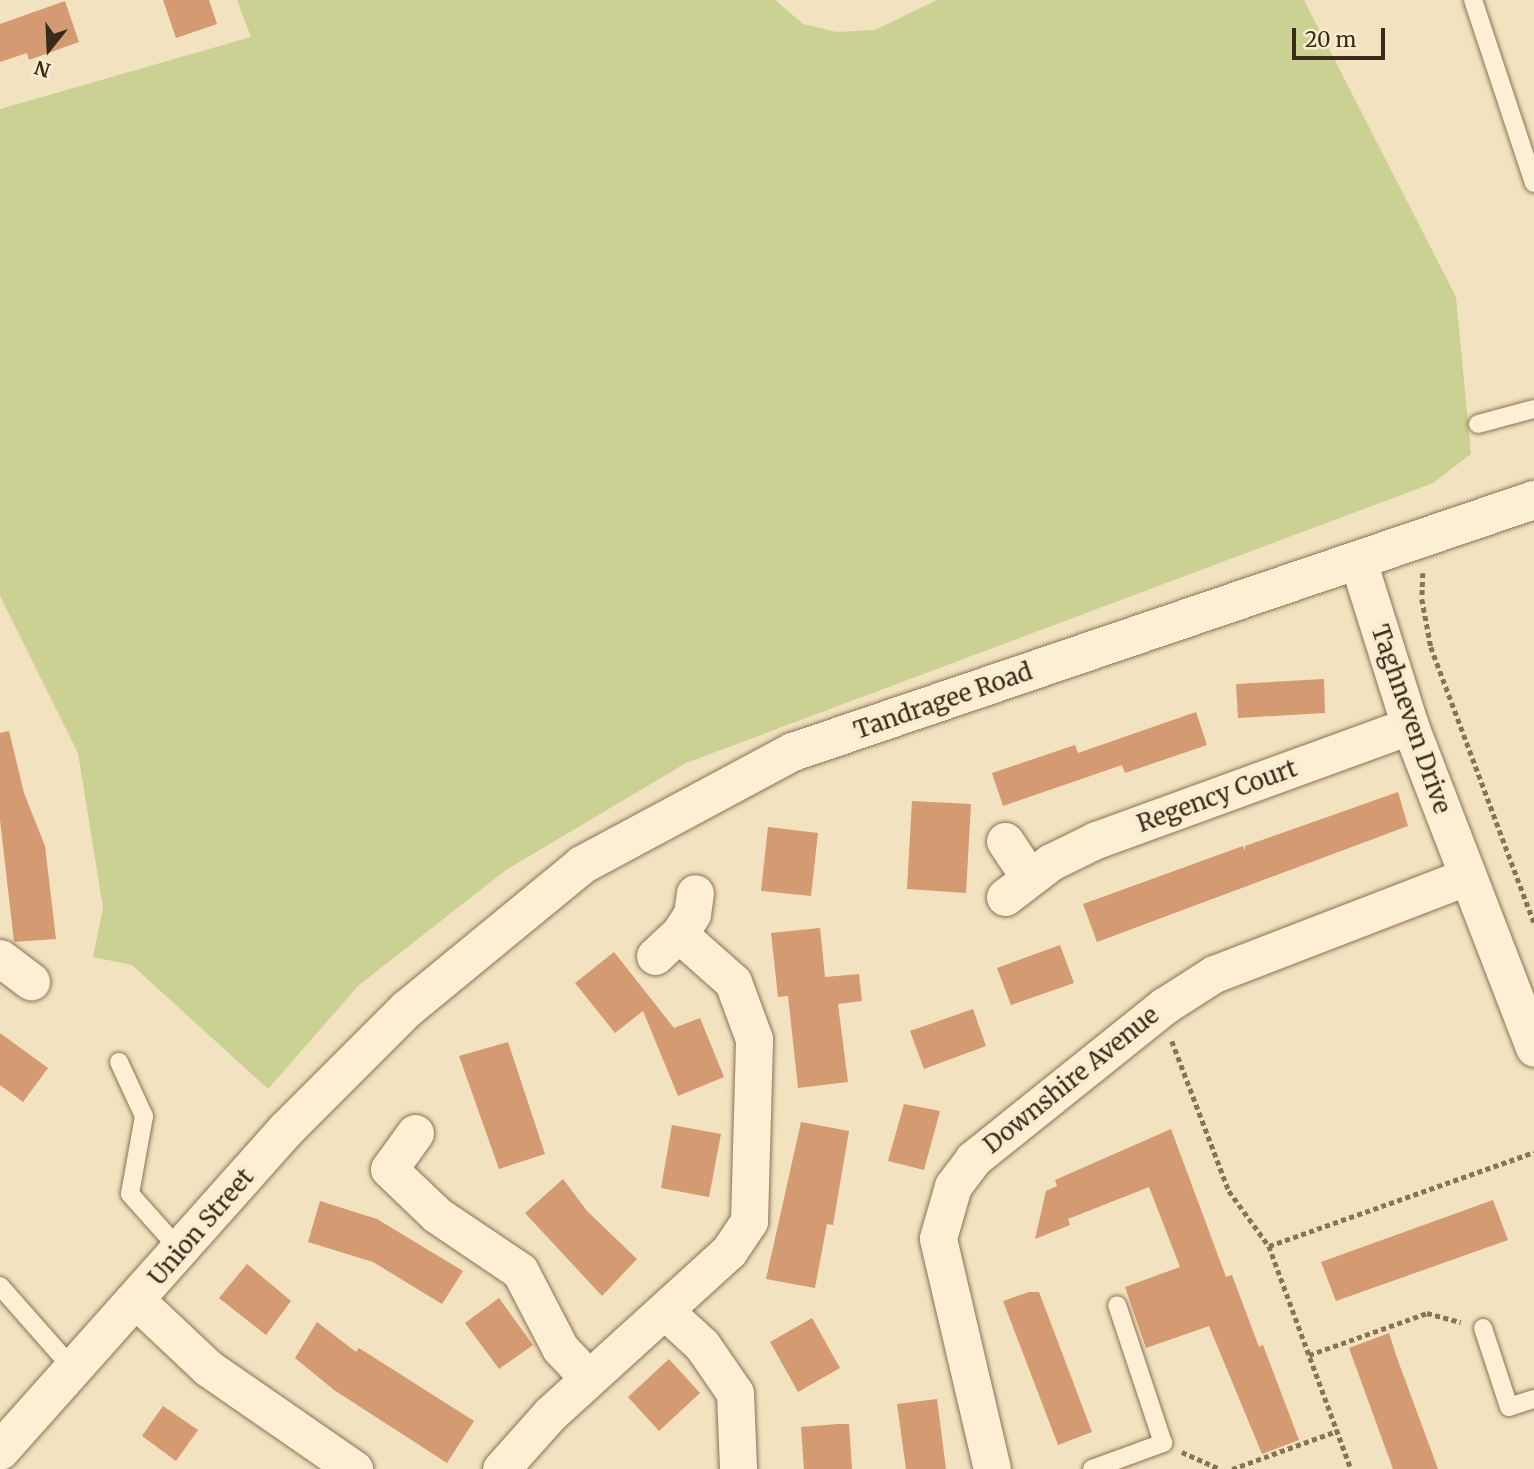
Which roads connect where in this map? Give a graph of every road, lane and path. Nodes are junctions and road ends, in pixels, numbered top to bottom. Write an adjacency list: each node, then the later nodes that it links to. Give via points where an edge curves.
1 (1473, 0): 2 (lane)
2 (1534, 183)
3 (1534, 409): 4 (lane)
4 (1478, 424)
5 (1534, 500): 6 (street, Tandragee Road)
6 (1425, 537): 7 (street, Tandragee Road); 12 (path, via 1422,598 1431,647)
7 (1358, 561): 8 (street, Taghneven Drive); 15 (street, Tandragee Road, via 793,752 583,865)
8 (1410, 726): 9 (street, Regency Court, via 1096,840 1017,887); 10 (street, Taghneven Drive)
9 (1005, 841)
10 (1468, 876): 16 (street, Downshire Avenue, via 1214,974); 17 (street, Taghneven Drive)
11 (695, 893): 26 (street, via 692,914 667,945 733,982 754,1039 749,1221 729,1251)
12 (1534, 922)
13 (0, 958): 14 (street)
14 (31, 981)
15 (407, 1009): 22 (street, Union Street, via 286,1129)
16 (1149, 1018): 21 (path, via 1175,1044 1229,1191); 38 (street, Downshire Avenue, via 973,1159 953,1186 938,1238)
17 (1534, 1048)
18 (119, 1062): 22 (lane, via 144,1116 130,1194)
19 (415, 1133): 30 (street, via 389,1169 437,1215 520,1271 560,1348)
20 (1534, 1152): 21 (path)
21 (1269, 1246): 28 (path)
22 (181, 1251): 24 (street, Union Street)
23 (0, 1286): 29 (lane)
24 (137, 1301): 29 (street, Union Street); 35 (street, via 208,1368)
25 (1117, 1305): 33 (lane)
26 (665, 1311): 30 (street); 37 (street, via 702,1345 735,1393)
27 (1483, 1328): 28 (path, via 1427,1313); 31 (lane, via 1509,1407)
28 (1309, 1355): 32 (path)
29 (74, 1370): 34 (street, Union Street)
30 (588, 1378): 36 (street)
31 (1534, 1399)
32 (1337, 1431): 41 (path); 42 (path)
33 (1163, 1443): 39 (lane); 40 (path)
34 (2, 1444)
35 (335, 1464)
36 (501, 1469)
37 (738, 1469)
38 (992, 1469)
39 (1092, 1469)
40 (1220, 1469)
41 (1231, 1469)
42 (1351, 1469)

